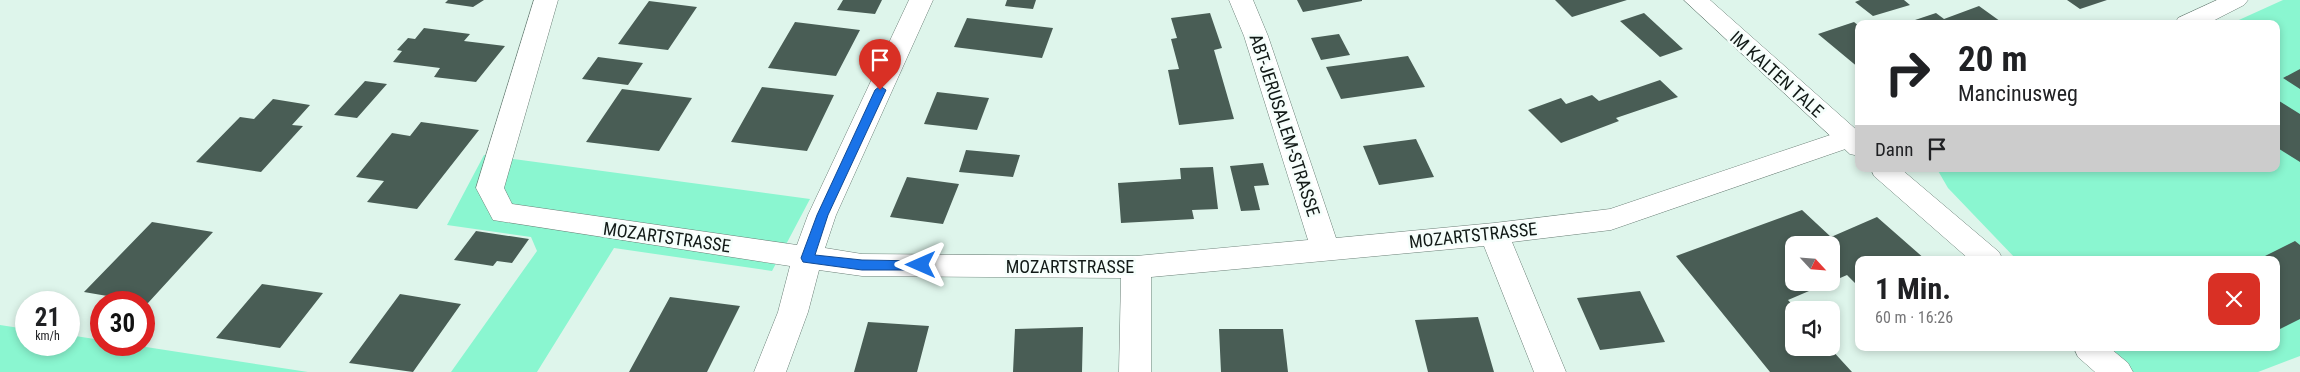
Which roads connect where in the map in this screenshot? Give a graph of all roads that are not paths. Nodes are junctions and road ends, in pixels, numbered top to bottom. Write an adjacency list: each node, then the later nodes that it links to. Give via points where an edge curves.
1 (546, 0): 12 (street, MOZARTSTRASSE, via 490,188 503,213)
2 (922, 0): 12 (street, via 822,215)
3 (1241, 0): 10 (street, ABT-JERUSALEM-STRASSE, via 1256,36)
4 (1696, 0): 7 (street, IM KALTEN TALE)
5 (2236, 0): 6 (street)
6 (2195, 20)
7 (1854, 142): 9 (street, MOZARTSTRASSE, via 1611,219)
8 (1887, 172): 11 (street)
9 (1494, 234): 10 (street, MOZARTSTRASSE); 17 (street)
10 (1326, 250): 13 (street, MOZARTSTRASSE)
11 (1984, 256)
12 (807, 258): 13 (street, MOZARTSTRASSE, via 862,265); 15 (street, via 793,312)
13 (1136, 267): 16 (street)
14 (2092, 351): 18 (street)
15 (770, 372)
16 (1135, 372)
17 (1550, 372)
18 (2117, 372)

